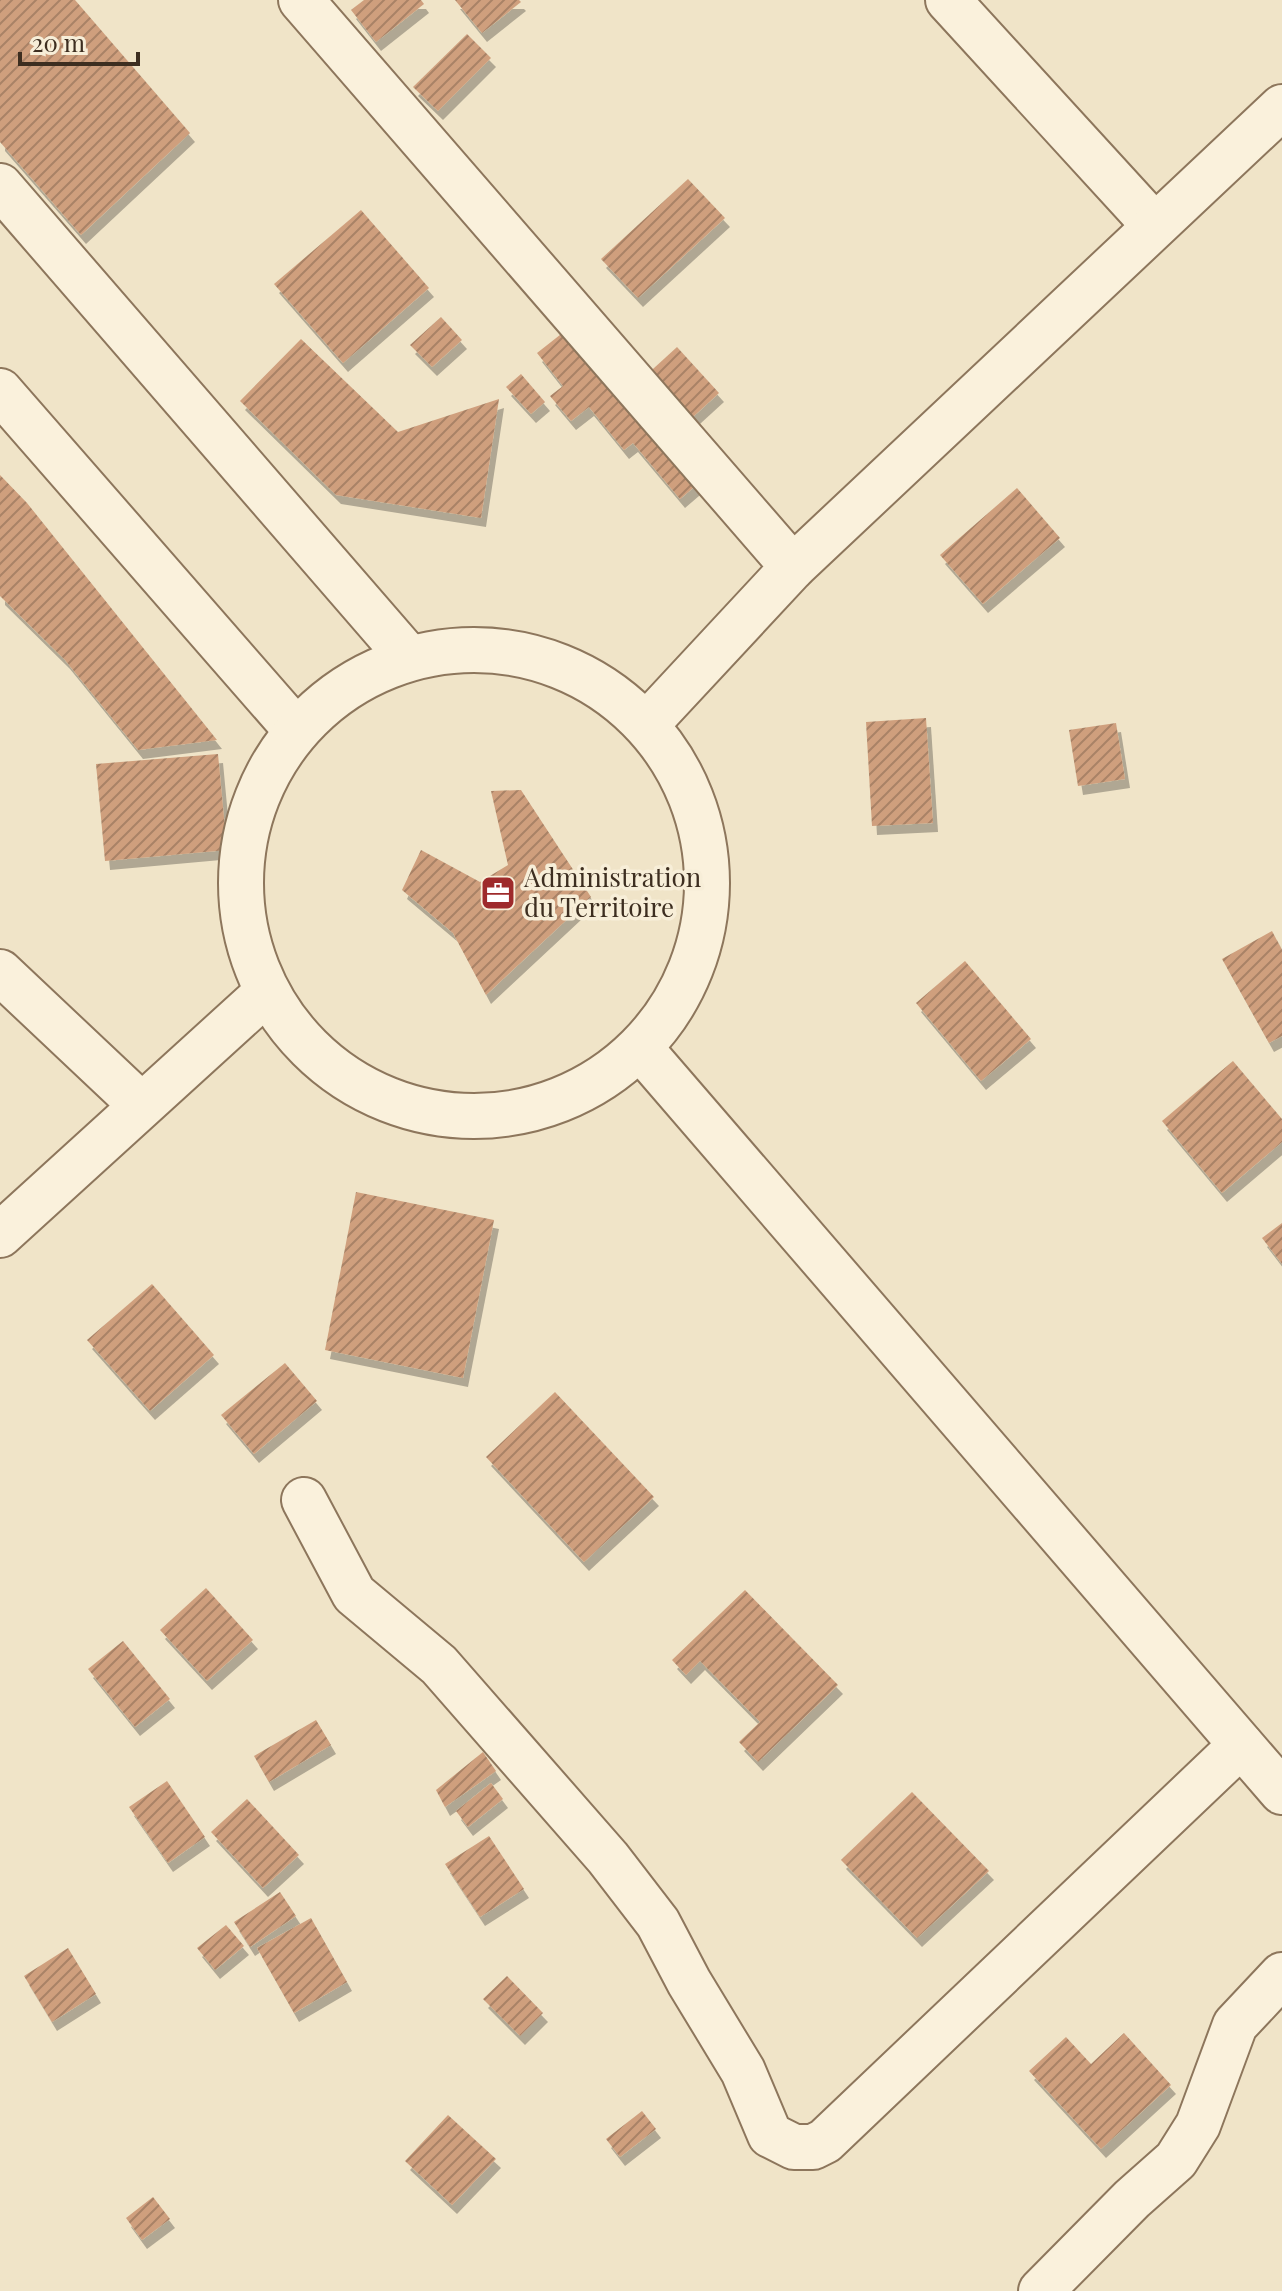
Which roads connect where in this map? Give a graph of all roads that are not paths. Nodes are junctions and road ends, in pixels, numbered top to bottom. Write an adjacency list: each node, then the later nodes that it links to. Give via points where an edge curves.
1 (301, 0): 7 (street)
2 (948, 0): 5 (street)
3 (1282, 107): 5 (street)
4 (0, 186): 8 (street)
5 (1153, 224): 7 (street)
6 (0, 391): 10 (street)
7 (793, 567): 9 (street)
8 (409, 658): 9 (street, via 473,649 537,658 596,684); 10 (street, via 347,686)
9 (646, 725): 13 (street, via 687,784 707,853 706,924 683,992)
10 (296, 730): 12 (street, via 258,789 240,856 243,927)
11 (0, 972): 14 (street)
12 (266, 993): 13 (street, via 310,1051 334,1068 370,1093 440,1115 512,1115 582,1092); 14 (street)
13 (641, 1049): 17 (street)
14 (140, 1104): 15 (street)
15 (0, 1235)
16 (304, 1500): 17 (street, via 354,1594 439,1665 658,1923 743,2071 770,2135 794,2147 825,2141)
17 (1241, 1745): 18 (street)
18 (1282, 1792)
19 (1282, 1975): 20 (street, via 1235,2025 1198,2125 1176,2160)
20 (1041, 2291)

